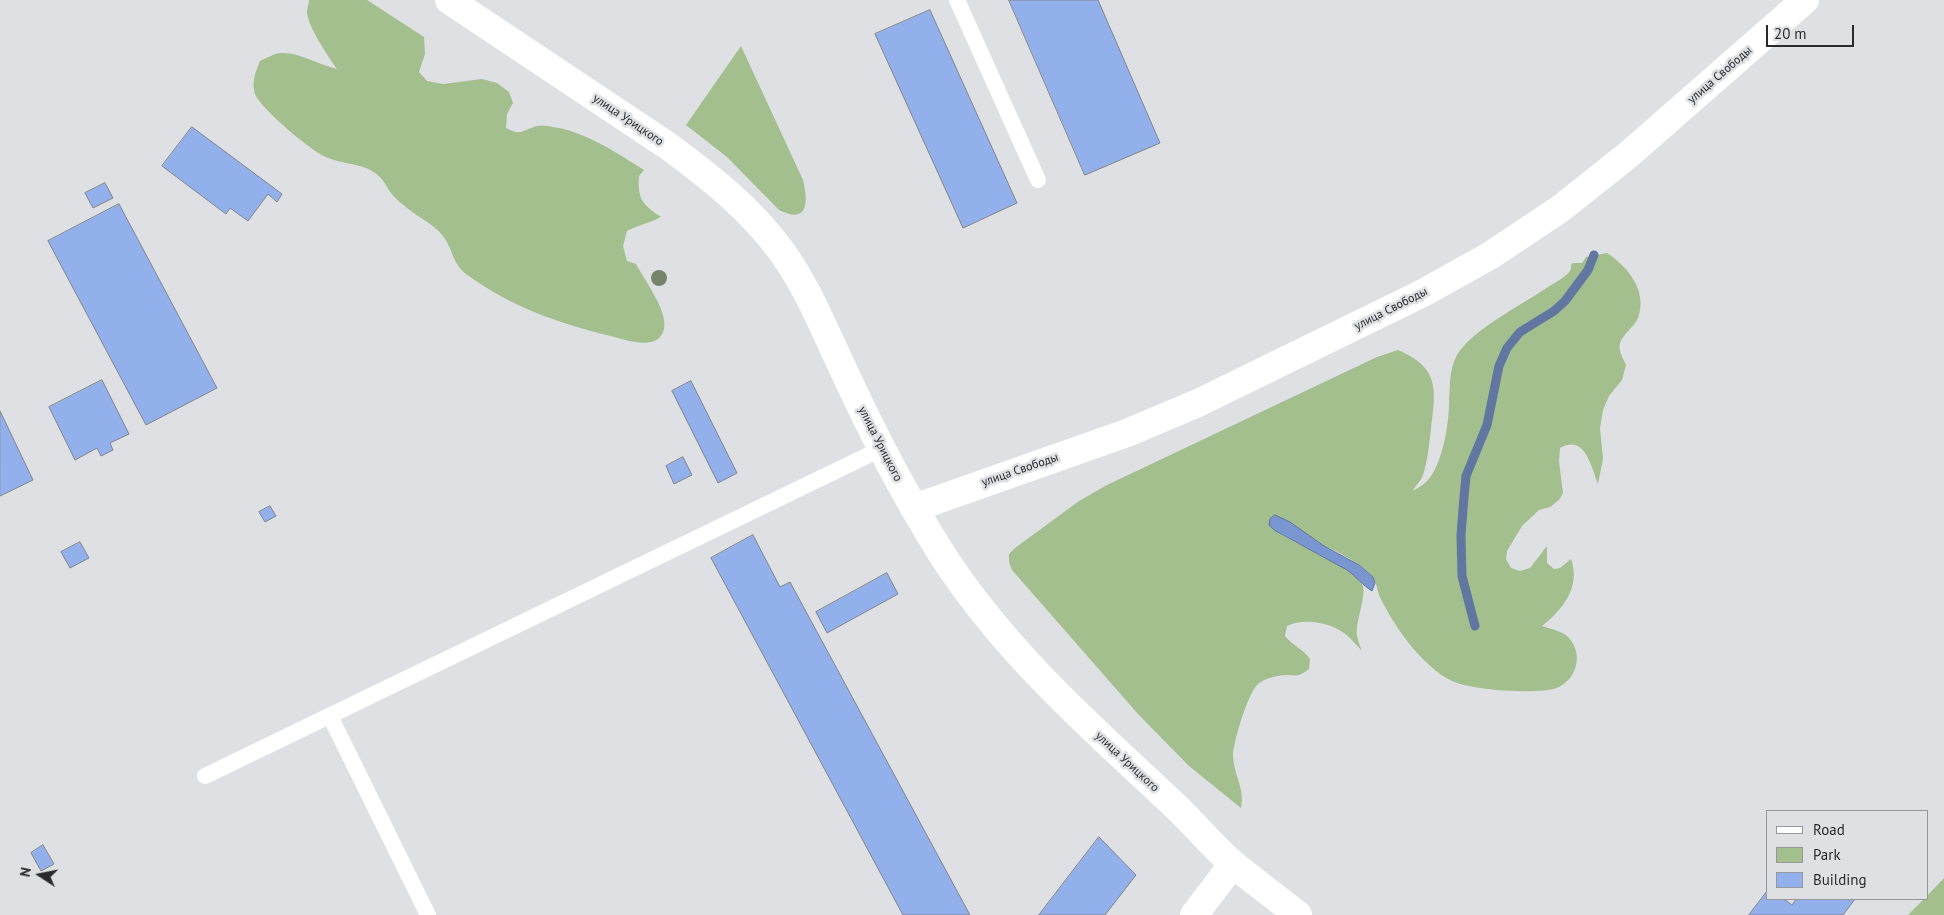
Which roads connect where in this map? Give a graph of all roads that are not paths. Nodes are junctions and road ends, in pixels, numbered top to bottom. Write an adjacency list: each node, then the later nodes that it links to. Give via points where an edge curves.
1 (449, 0): 5 (main road, улица Урицкого, via 668,146 747,211 783,253 814,304)
2 (957, 0): 4 (lane)
3 (1805, 0): 6 (main road, улица Свободы, via 1628,155 1560,209 1491,255 1406,302 1198,403 1127,433)
4 (1038, 180)
5 (881, 449): 6 (main road, улица Урицкого); 7 (lane)
6 (914, 508): 9 (main road, улица Урицкого, via 987,618 1064,702)
7 (330, 716): 8 (lane); 10 (lane)
8 (205, 776)
9 (1233, 864): 11 (main road); 12 (main road, улица Урицкого)
10 (428, 915)
11 (1194, 915)
12 (1298, 915)

